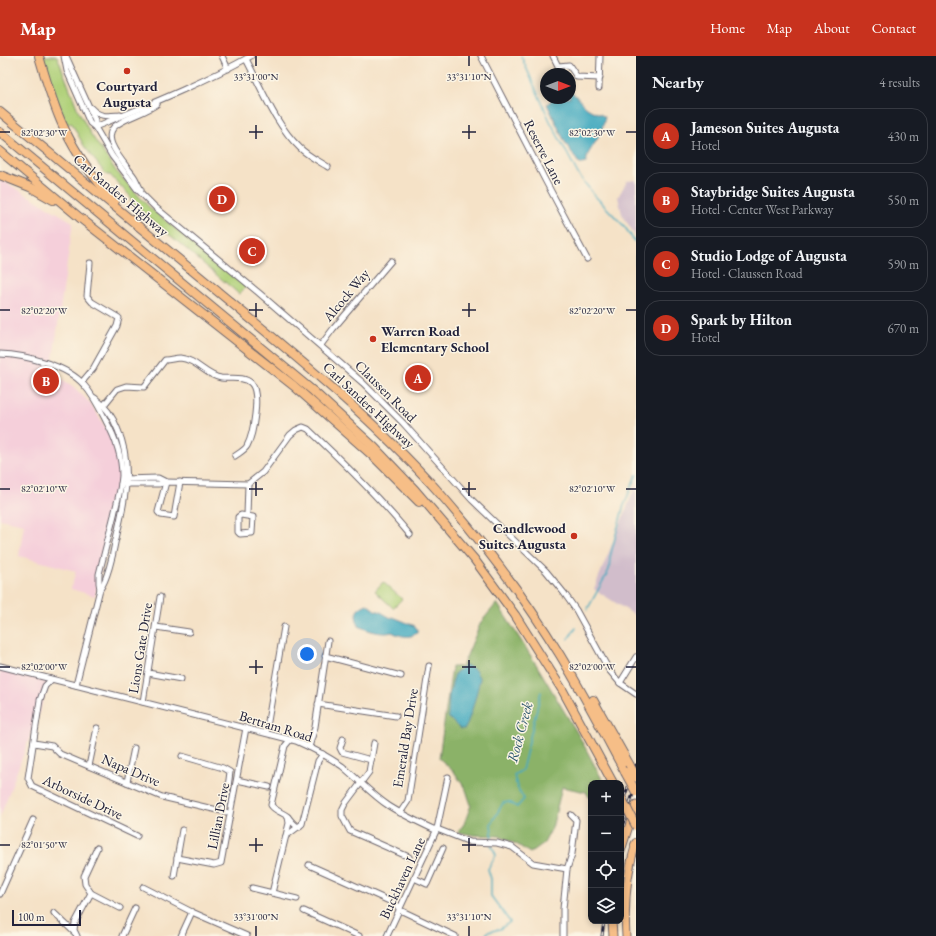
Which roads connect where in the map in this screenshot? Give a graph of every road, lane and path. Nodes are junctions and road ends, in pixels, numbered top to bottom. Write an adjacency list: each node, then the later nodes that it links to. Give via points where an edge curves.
1 (38, 56): 22 (highway, via 64,128 75,149 98,183)
2 (65, 56): 12 (street, Claussen Road); 15 (street, Claussen Road, via 67,71 90,123)
3 (222, 56): 8 (street)
4 (481, 56): 23 (street, Reserve Lane)
5 (552, 56): 9 (street, via 558,66 569,65 577,77)
6 (600, 56): 9 (street)
7 (248, 57): 8 (street); 18 (street, via 279,123 301,150)
8 (228, 69): 11 (street)
9 (600, 78): 10 (street)
10 (599, 88)
11 (161, 100): 14 (street); 20 (street, via 151,109 112,128 110,134 110,143 136,179)
12 (88, 104): 14 (street, via 95,113 106,117); 15 (street, Claussen Road, via 95,120)
13 (0, 112): 22 (highway, Carl Sanders Highway)
14 (123, 115): 15 (street)
15 (95, 127): 20 (street, Claussen Road, via 112,156)
16 (0, 132): 37 (highway, Carl Sanders Highway, via 313,391 386,460)
17 (0, 151): 21 (highway)
18 (328, 167)
19 (0, 174): 21 (highway, via 30,187)
20 (143, 194): 26 (street, Claussen Road, via 169,219)
21 (79, 217): 37 (highway, via 300,390)
22 (143, 230): 45 (highway, Carl Sanders Highway, via 325,380 397,448 436,489 482,545 518,592)
23 (587, 259)
24 (391, 261): 26 (street, Alcock Way)
25 (90, 263): 28 (street, via 87,296 92,302 119,318 93,369)
26 (321, 345): 54 (street, Claussen Road, via 407,427 472,500 546,571 571,602 604,664)
27 (0, 354): 28 (street, via 39,360 63,370)
28 (82, 382): 29 (street)
29 (93, 396): 30 (street); 32 (street, via 118,447)
30 (104, 405): 31 (street, via 117,389 126,386 144,387 165,360 181,358 194,363 210,375 244,379 252,384 255,391 255,416 246,447); 32 (street, via 122,438 127,464)
31 (235, 456)
32 (124, 481): 33 (street, via 159,484); 39 (street, via 99,574); 39 (street, via 124,503 113,552 104,584)
33 (166, 482): 34 (street); 34 (street, via 158,512 174,517)
34 (180, 482): 35 (street)
35 (248, 484): 36 (street); 38 (street, via 263,472 290,435 303,427 366,485)
36 (247, 516)
37 (448, 527): 76 (highway, Carl Sanders Highway, via 490,581 532,642 566,696)
38 (410, 535)
39 (100, 589): 55 (street)
40 (160, 597): 41 (street, Lions Gate Drive)
41 (156, 627): 43 (street); 50 (street, Lions Gate Drive)
42 (284, 627): 62 (street)
43 (189, 632)
44 (328, 641): 46 (street)
45 (559, 654): 74 (highway, bridge, via 583,685); 80 (highway, Carl Sanders Highway, bridge)
46 (325, 656): 51 (street); 58 (street)
47 (636, 657): 54 (street)
48 (0, 666): 53 (street, Bertram Road)
49 (429, 666): 83 (street, Emerald Bay Drive, via 408,800)
50 (148, 673): 52 (street); 57 (street, Lions Gate Drive)
51 (401, 676)
52 (181, 679)
53 (51, 680): 55 (street, Bertram Road); 65 (street, Arborside Drive, via 45,686 40,700)
54 (620, 683): 56 (street, Claussen Road)
55 (76, 685): 57 (street, Bertram Road)
56 (636, 694)
57 (143, 702): 61 (street, Bertram Road)
58 (318, 704): 59 (street); 67 (street, via 315,727)
59 (396, 716)
60 (97, 728): 72 (street)
61 (246, 728): 62 (street, Bertram Road); 75 (street, Lillian Drive)
62 (266, 733): 64 (street, Bertram Road)
63 (343, 739): 71 (street, via 340,748 342,752)
64 (290, 740): 67 (street, Bertram Road); 85 (street, via 285,746 271,805)
65 (34, 743): 72 (street, Napa Drive, via 52,746 60,754); 91 (street, Arborside Drive, via 28,778 32,786)
66 (374, 743): 71 (street)
67 (308, 747): 69 (street, Bertram Road)
68 (134, 748): 77 (street)
69 (323, 754): 78 (street, Bertram Road); 88 (street, via 318,762 302,824)
70 (182, 756): 77 (street, Napa Drive, via 230,772 224,812 162,797)
71 (371, 760): 78 (street, via 369,772)
72 (89, 766): 77 (street, Napa Drive)
73 (448, 777): 89 (street, Buckhaven Lane)
74 (636, 778)
75 (237, 780): 79 (street); 98 (street, Lillian Drive, via 221,863 214,865)
76 (611, 780)
77 (128, 782)
78 (361, 784): 83 (street, Bertram Road); 97 (street, via 342,810 342,816 350,831)
79 (269, 787)
80 (636, 792)
81 (624, 803): 87 (highway, bridge)
82 (636, 804): 93 (main road)
83 (400, 813): 89 (street, Bertram Road)
84 (571, 815): 100 (street, via 576,820 572,854)
85 (288, 817): 88 (street); 92 (street)
86 (33, 820): 107 (street)
87 (636, 826)
88 (299, 827): 92 (street)
89 (438, 829): 100 (street, Bertram Road, via 470,842 497,843 512,847 533,863); 102 (street, Buckhaven Lane)
90 (182, 830): 98 (street)
91 (138, 836)
92 (286, 836): 105 (street)
93 (624, 842)
94 (636, 844): 125 (main road, via 627,892)
95 (97, 848): 106 (street, via 84,876 85,884)
96 (443, 848): 102 (street, via 428,884)
97 (409, 857)
98 (177, 858): 101 (street)
99 (309, 866): 111 (street, via 396,904)
100 (567, 869): 123 (street)
101 (174, 876)
102 (414, 878): 111 (street, Buckhaven Lane)
103 (143, 888): 113 (street)
104 (252, 888): 105 (street)
105 (272, 892): 108 (street)
106 (91, 893): 109 (street); 116 (street, via 75,923 74,930)
107 (0, 894)
108 (297, 899)
109 (120, 908)
110 (135, 908): 117 (street)
111 (400, 910): 121 (street, Buckhaven Lane); 122 (street)
112 (304, 911): 120 (street)
113 (192, 912): 118 (street); 119 (street)
114 (54, 913): 116 (street)
115 (612, 924): 124 (main road)
116 (78, 936)
117 (122, 936)
118 (181, 936)
119 (246, 936)
120 (359, 936)
121 (387, 936)
122 (455, 936)
123 (563, 936)
124 (613, 936)
125 (626, 936)

